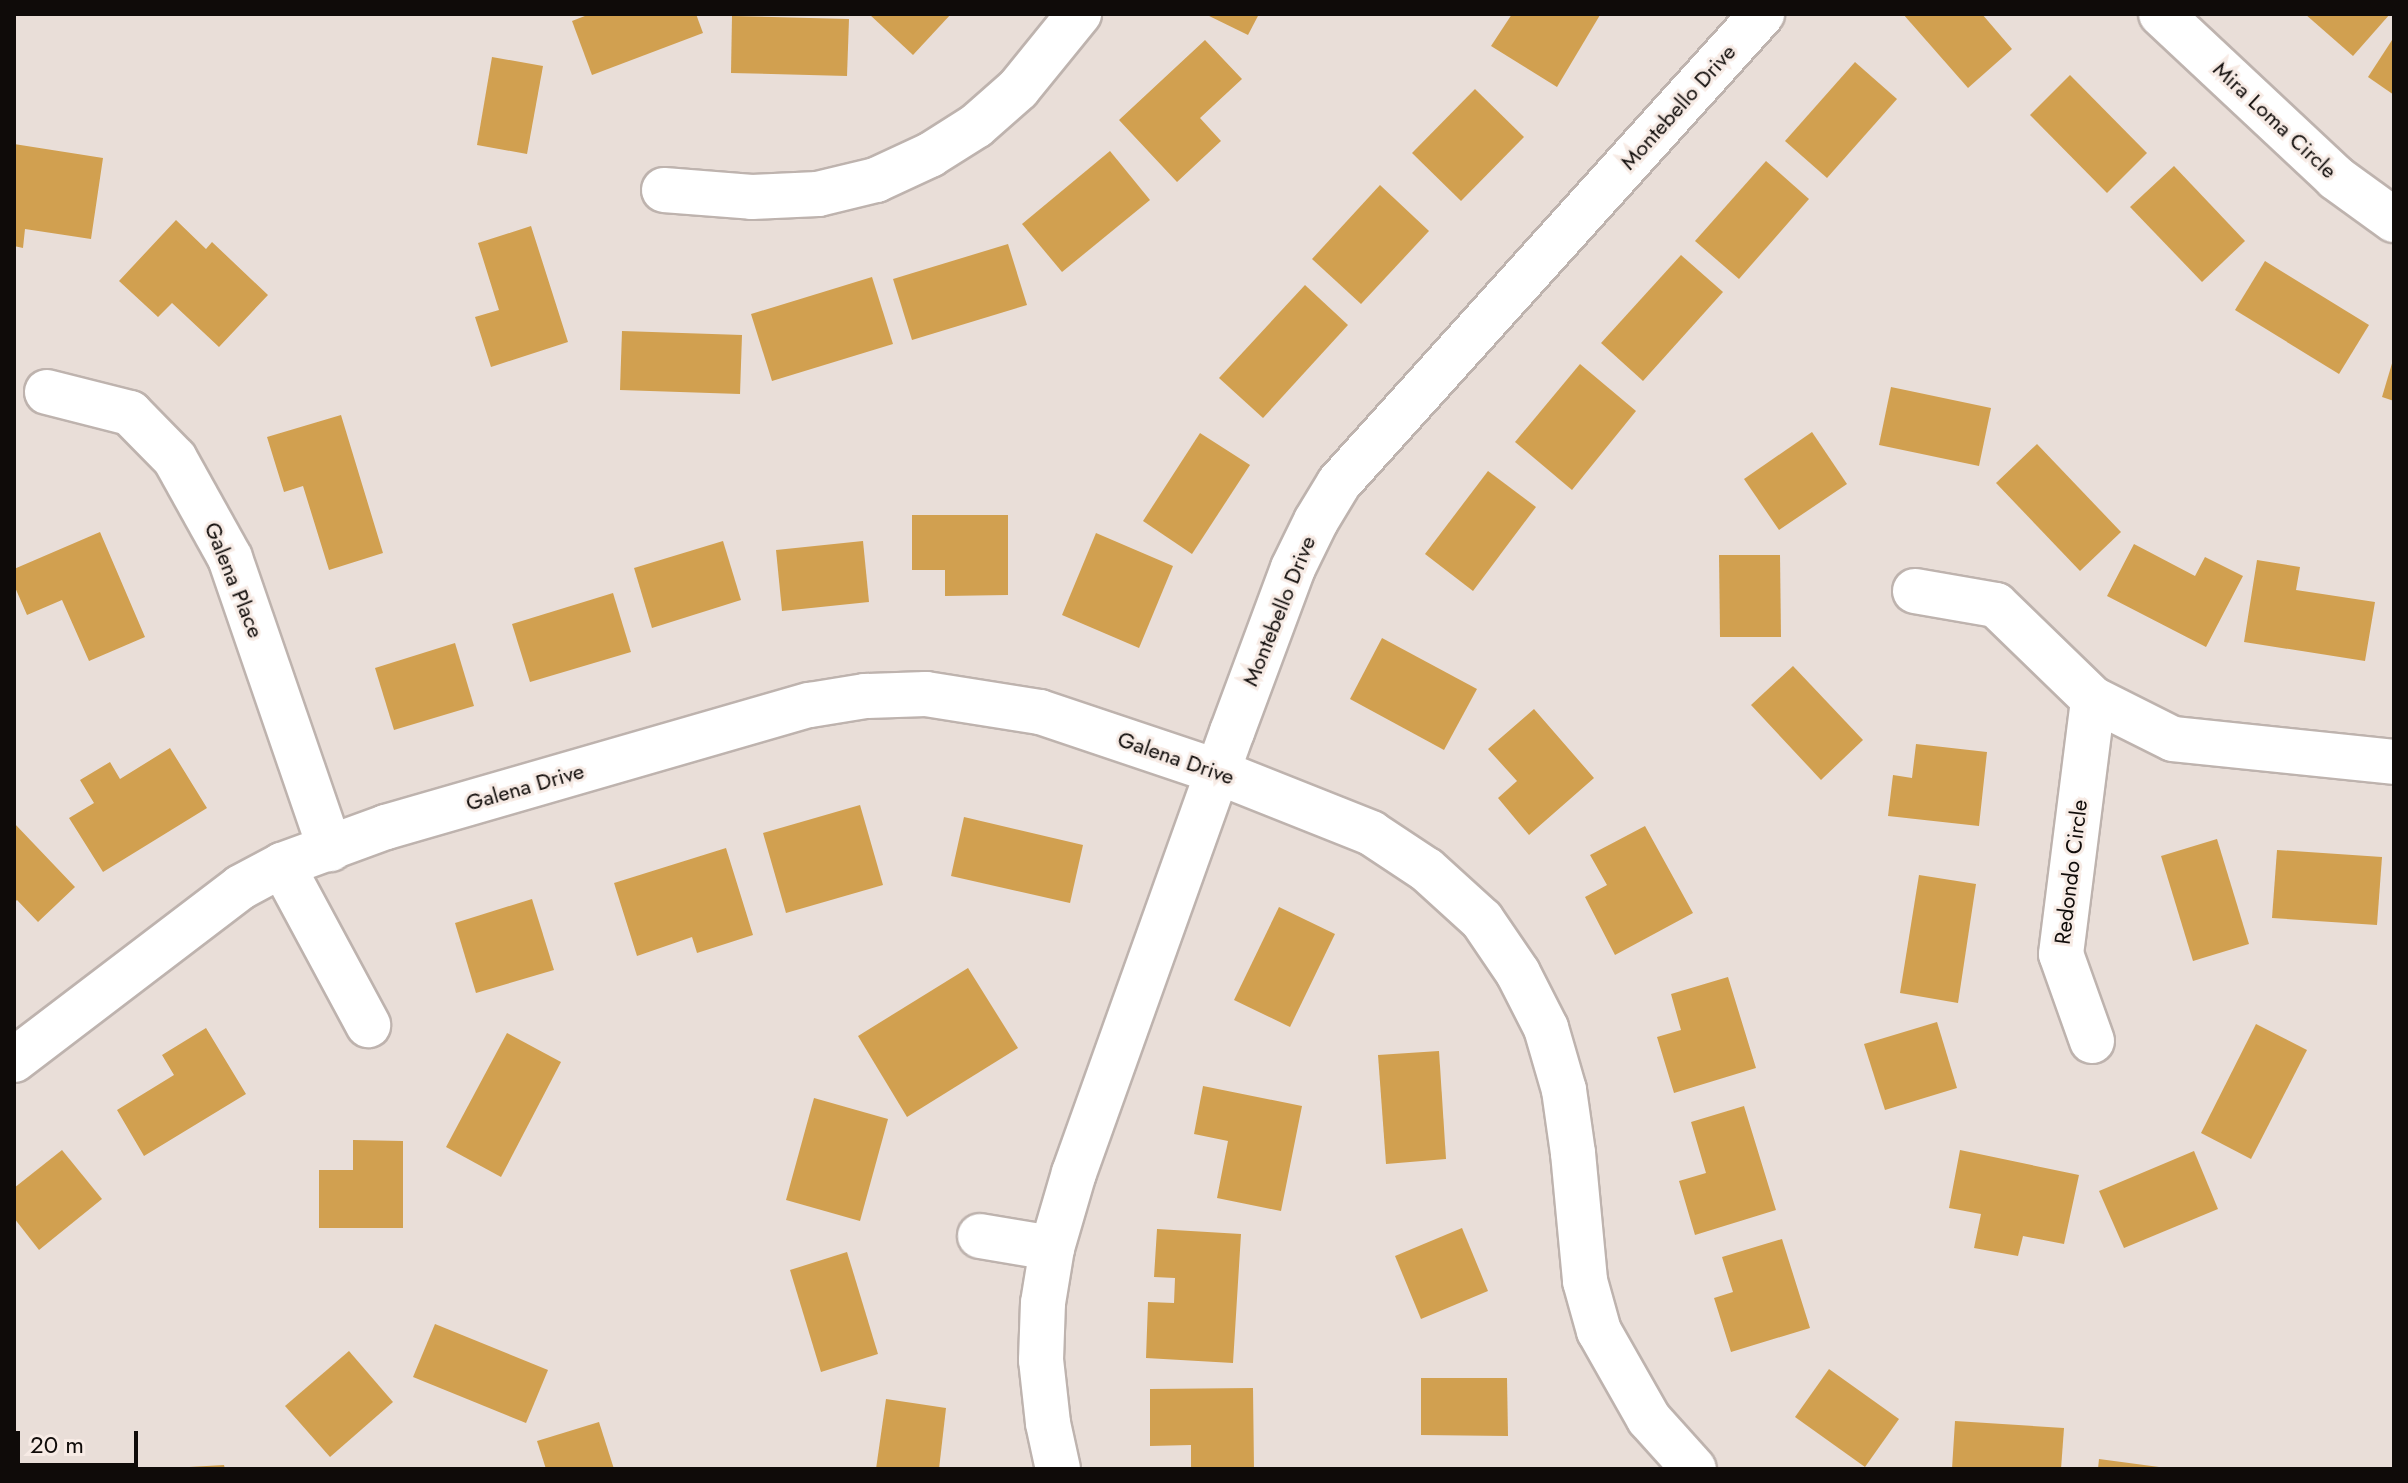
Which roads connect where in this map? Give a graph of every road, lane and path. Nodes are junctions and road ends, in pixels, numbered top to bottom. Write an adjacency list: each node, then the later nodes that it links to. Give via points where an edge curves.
1 (1079, 14): 4 (street, via 1018,89 976,126 876,180 818,194 752,197)
2 (1762, 14): 10 (street, Montebello Drive, via 1339,483 1293,568)
3 (2161, 14): 5 (street, Mira Loma Circle, via 2336,178)
4 (664, 190)
5 (2394, 220)
6 (47, 392): 11 (street, Galena Place, via 130,413 175,459 230,558)
7 (1915, 591): 8 (street, via 1996,605)
8 (2093, 699): 9 (street, via 2173,739); 14 (street, Redondo Circle, via 2061,954)
9 (2394, 762)
10 (1218, 772): 11 (street, Galena Drive, via 1040,712 926,694 865,696 745,723 386,827); 17 (street, Montebello Drive); 18 (street, Galena Drive, via 1383,841 1427,870 1482,920 1518,973 1546,1028 1564,1090 1585,1281 1599,1331)
11 (330, 849): 12 (street, Galena Drive)
12 (282, 865): 13 (street); 15 (street, Galena Drive, via 241,887)
13 (368, 1025)
14 (2092, 1041)
15 (14, 1060)
16 (980, 1236): 17 (street)
17 (1052, 1248): 19 (street, Montebello Drive, via 1041,1360)
18 (1675, 1463)
19 (1058, 1469)

